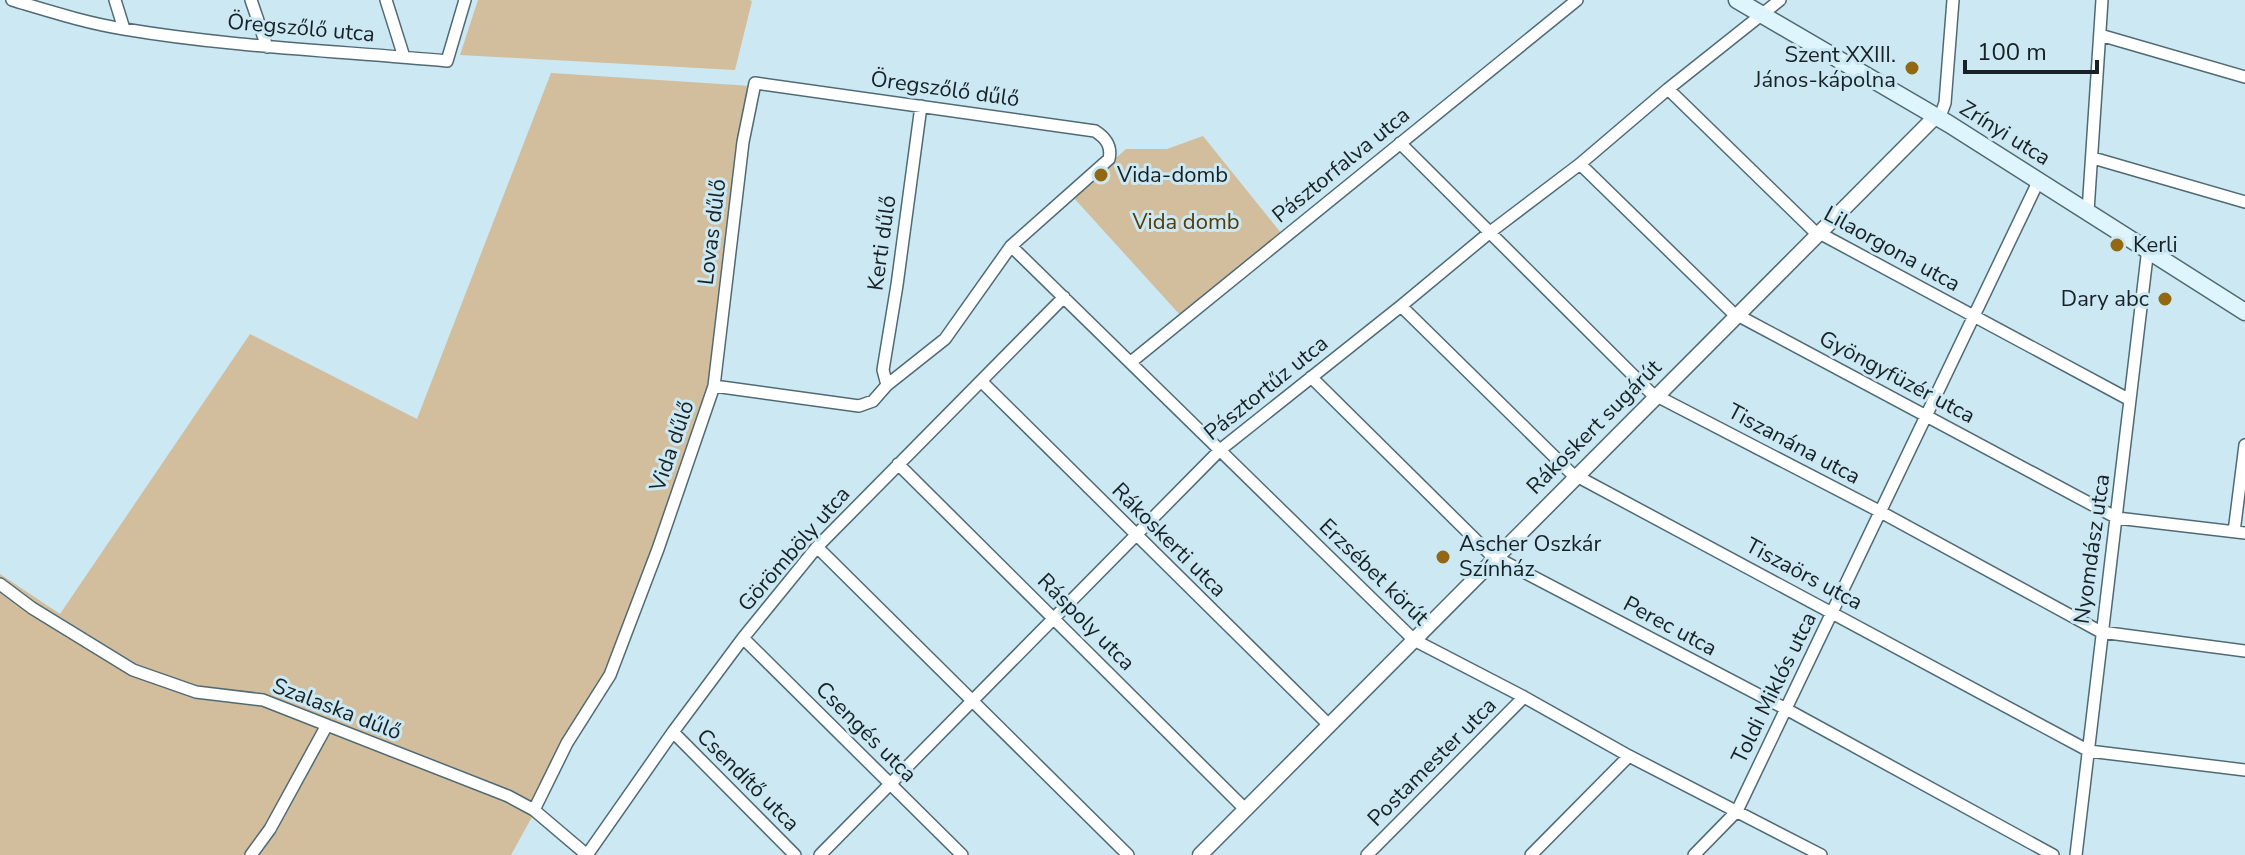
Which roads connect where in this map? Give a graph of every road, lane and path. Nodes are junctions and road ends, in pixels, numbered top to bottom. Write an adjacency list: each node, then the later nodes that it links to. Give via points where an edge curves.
1 (12, 0): 12 (street, Öregszőlő utca)
2 (115, 0): 12 (street)
3 (251, 0): 14 (street)
4 (386, 0): 15 (street)
5 (465, 0): 15 (street, Öregszőlő utca, via 447,61)
6 (1577, 0): 21 (street, Pásztorfalva utca)
7 (1737, 0): 11 (main road, Zrínyi utca)
8 (1780, 0): 11 (street, Pásztortűz utca)
9 (1953, 0): 20 (street, Rákoskert sugárút, via 1945,103)
10 (2102, 0): 13 (street)
11 (1761, 14): 18 (street, Pásztortűz utca); 20 (main road, Zrínyi utca)
12 (124, 29): 14 (street, Öregszőlő utca)
13 (2100, 35): 16 (street); 22 (street)
14 (267, 47): 15 (street, Öregszőlő utca)
15 (404, 57)
16 (2245, 77)
17 (755, 83): 19 (street, Öregszőlő dűlő); 41 (street, Lovas dűlő)
18 (1668, 89): 24 (street, Pásztortűz utca); 29 (street, Lilaorgona utca)
19 (921, 106): 23 (street, Öregszőlő dűlő, via 1095,131 1108,144); 40 (street, Kerti dűlő, via 883,370)
20 (1936, 116): 25 (main road, Zrínyi utca); 29 (street, Rákoskert sugárút)
21 (1400, 143): 28 (street, Tiszanána utca); 37 (street, Pásztorfalva utca)
22 (2093, 158): 26 (street); 27 (street)
23 (1109, 159): 30 (street, Vida dűlő)
24 (1580, 164): 28 (street, Pásztortűz utca); 35 (street, Gyöngyfüzér utca)
25 (2039, 180): 27 (main road, Zrínyi utca); 36 (street, Toldi Miklós utca)
26 (2245, 202)
27 (2088, 211): 31 (main road, Zrínyi utca)
28 (1489, 233): 33 (street, Pásztortűz utca); 42 (street, Tiszanána utca)
29 (1817, 234): 35 (street, Rákoskert sugárút); 36 (street, Lilaorgona utca)
30 (1011, 246): 32 (street, Erzsébet körút); 40 (street, Vida dűlő, via 945,339)
31 (2148, 248): 34 (main road, Zrínyi utca); 43 (street, Nyomdász utca)
32 (1064, 297): 37 (street, Erzsébet körút); 39 (street, Görömböly utca)
33 (1401, 306): 38 (street, Pásztortűz utca); 48 (street, Tiszaörs utca)
34 (2245, 312)
35 (1736, 316): 42 (street, Rákoskert sugárút); 44 (street, Gyöngyfüzér utca)
36 (1973, 316): 43 (street, Lilaorgona utca); 44 (street, Toldi Miklós utca)
37 (1131, 362): 46 (street, Erzsébet körút)
38 (1311, 377): 46 (street, Pásztortűz utca); 54 (street, Perec utca)
39 (982, 382): 47 (street, Görömböly utca); 52 (street, Rákoskerti utca)
40 (887, 385): 41 (street, Vida dűlő, via 873,401 859,406)
41 (714, 386): 73 (street, Vida dűlő, via 610,675 567,743)
42 (1656, 396): 48 (street, Rákoskert sugárút); 49 (street, Tiszanána utca)
43 (2130, 400): 50 (street, Nyomdász utca)
44 (1927, 415): 49 (street, Toldi Miklós utca); 50 (street, Gyöngyfüzér utca)
45 (2245, 445): 51 (street)
46 (1220, 450): 52 (street, Pásztortűz utca); 60 (street, Erzsébet körút)
47 (898, 464): 53 (street, Görömböly utca); 57 (street, Ráspoly utca)
48 (1577, 476): 54 (street, Rákoskert sugárút); 56 (street, Tiszaörs utca)
49 (1879, 511): 56 (street, Toldi Miklós utca); 58 (street, Tiszanána utca)
50 (2117, 518): 51 (street, Gyöngyfüzér utca); 58 (street, Nyomdász utca)
51 (2240, 533)
52 (1136, 534): 57 (street, Pásztortűz utca); 66 (street, Rákoskerti utca)
53 (817, 547): 59 (street, Görömböly utca); 63 (street)
54 (1495, 559): 60 (street, Rákoskert sugárút); 64 (street, Perec utca)
55 (0, 584): 65 (street, Szalaska dűlő, via 133,670 196,692 263,700)
56 (1833, 612): 64 (street, Toldi Miklós utca); 68 (street, Tiszaörs utca)
57 (1054, 618): 63 (street, Pásztortűz utca); 72 (street, Ráspoly utca)
58 (2101, 632): 61 (street, Tiszanána utca); 68 (street, Nyomdász utca)
59 (743, 638): 67 (street, Görömböly utca); 71 (street, Csengés utca)
60 (1414, 640): 62 (street, Erzsébet körút); 66 (street, Rákoskert sugárút)
61 (2245, 651)
62 (1524, 697): 69 (street, Erzsébet körút); 82 (street, Postamester utca)
63 (972, 699): 71 (street, Pásztortűz utca); 80 (street)
64 (1786, 709): 74 (street, Toldi Miklós utca); 86 (street, Perec utca)
65 (327, 725): 73 (street, Szalaska dűlő); 75 (street)
66 (1329, 725): 72 (street, Rákoskert sugárút)
67 (673, 732): 76 (street, Görömböly utca); 77 (street, Csendítő utca)
68 (2089, 751): 70 (street, Tiszaörs utca); 87 (street, Nyomdász utca)
69 (1629, 756): 74 (street, Erzsébet körút); 83 (street)
70 (2245, 770)
71 (889, 783): 78 (street, Pásztortűz utca); 79 (street, Csengés utca)
72 (1245, 809): 81 (street, Rákoskert sugárút)
73 (534, 810): 76 (street, Szalaska dűlő)
74 (1737, 811): 84 (street, Toldi Miklós utca); 85 (street, Erzsébet körút)
75 (251, 855)
76 (587, 855)
77 (795, 855)
78 (820, 855)
79 (962, 855)
80 (1128, 855)
81 (1200, 855)
82 (1367, 855)
83 (1531, 855)
84 (1694, 855)
85 (1821, 855)
86 (2053, 855)
87 (2076, 855)

